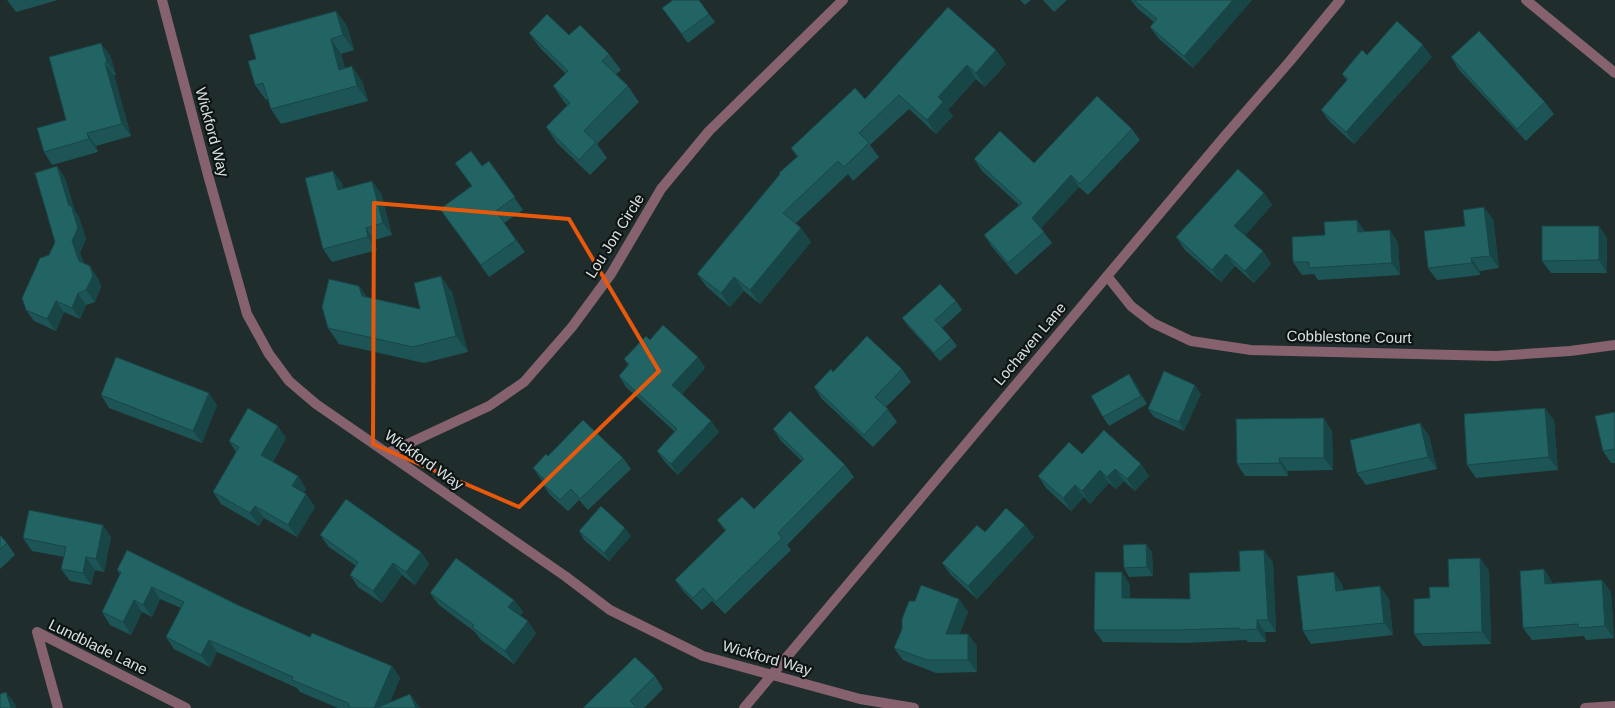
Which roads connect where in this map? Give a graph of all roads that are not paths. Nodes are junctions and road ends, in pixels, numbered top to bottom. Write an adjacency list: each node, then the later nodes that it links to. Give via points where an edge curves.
1 (162, 0): 8 (street, Wickford Way, via 208,175 245,305 257,335 284,374 302,392)
2 (843, 0): 8 (street, Lou Jon Circle, via 709,131 661,189 606,282 524,382 490,406)
3 (1340, 0): 6 (street, Lochaven Lane)
4 (1526, 0): 5 (street)
5 (1615, 74)
6 (1107, 276): 7 (street, Cobblestone Court, via 1131,306 1153,323 1191,341 1251,350 1496,356); 9 (street, Lochaven Lane)
7 (1615, 345)
8 (388, 453): 9 (street, Wickford Way, via 610,610 703,656)
9 (771, 675): 13 (street, Lochaven Lane); 14 (street, Wickford Way, via 860,699)
10 (1615, 706): 15 (street)
11 (58, 708): 12 (street, Lundblade Lane, via 37,632)
12 (186, 708)
13 (744, 708)
14 (914, 708)
15 (1585, 708)

